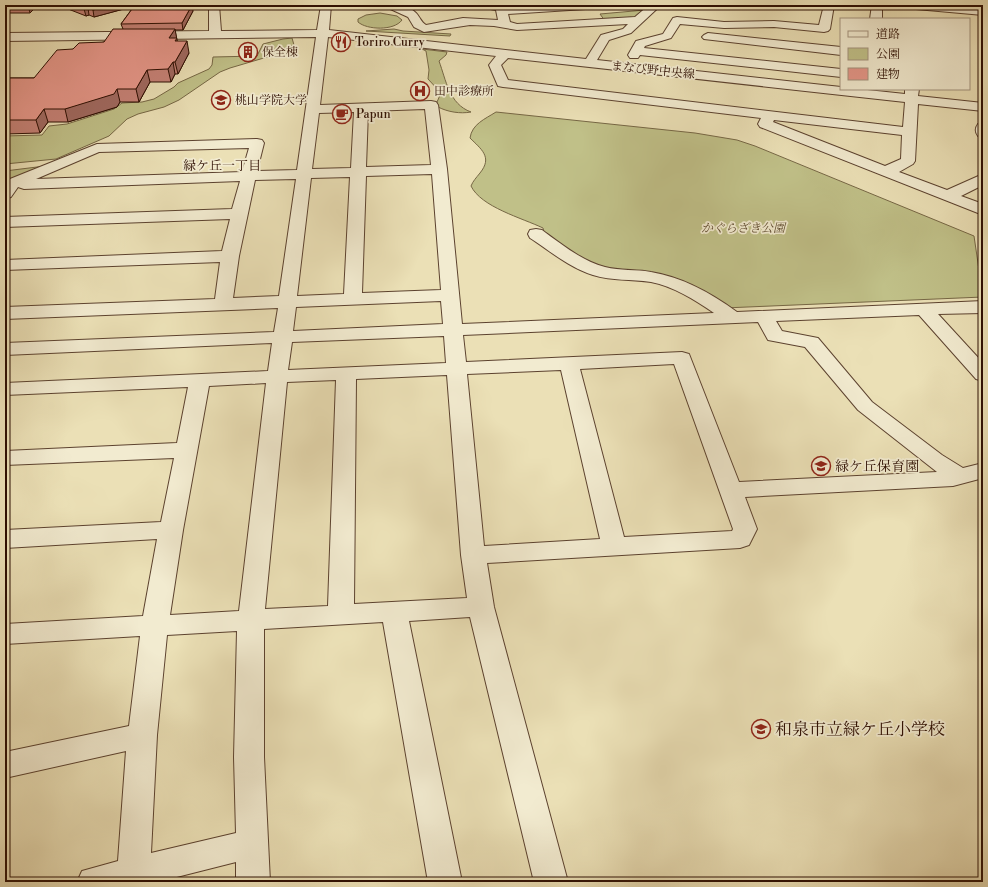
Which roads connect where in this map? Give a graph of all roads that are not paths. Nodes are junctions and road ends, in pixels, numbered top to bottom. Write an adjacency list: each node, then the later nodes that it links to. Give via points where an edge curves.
1 (214, 5): 20 (street)
2 (326, 5): 18 (street)
3 (390, 5): 17 (street, via 412,15 424,29 462,22)
4 (483, 5): 12 (street, via 501,8)
5 (601, 5): 12 (street)
6 (656, 5): 16 (street)
7 (728, 5): 8 (street)
8 (740, 5)
9 (829, 5): 19 (street, via 830,29 774,24 724,25 677,20)
10 (877, 5): 14 (street)
11 (916, 5): 13 (street); 15 (street)
12 (502, 11): 17 (street, via 504,22)
13 (983, 12)
14 (876, 18)
15 (916, 18)
16 (638, 20): 17 (street, via 517,27); 24 (street, via 627,31 605,38)
17 (501, 23)
18 (322, 33): 20 (street, まなび野中央線); 22 (street, まなび野中央線); 31 (street)
19 (669, 33): 23 (street); 25 (street, via 640,44 635,53)
20 (215, 34): 21 (street, まなび野中央線)
21 (5, 37)
22 (509, 48): 24 (street, まなび野中央線, via 522,55); 32 (street, via 495,65 503,83)
23 (840, 51)
24 (589, 63): 26 (street, まなび野中央線)
25 (840, 73)
26 (840, 87)
27 (870, 90): 28 (street, まなび野中央線)
28 (912, 94): 30 (street, まなび野中央線); 34 (street)
29 (361, 107): 31 (street); 36 (street, via 431,105); 38 (street)
30 (983, 107)
31 (312, 109): 39 (street)
32 (769, 115): 34 (street); 37 (street, via 765,124)
33 (983, 127): 35 (street)
34 (910, 132): 37 (street, via 908,161)
35 (983, 133)
36 (439, 170): 38 (street); 50 (street)
37 (886, 172): 43 (street)
38 (359, 173): 39 (street); 51 (street)
39 (305, 174): 40 (street); 52 (street)
40 (250, 176): 42 (street); 42 (street, via 257,143 96,148); 45 (street)
41 (983, 179): 43 (street)
42 (7, 188)
43 (948, 196): 44 (street)
44 (983, 210)
45 (239, 214): 46 (street); 48 (street)
46 (5, 222)
47 (536, 234): 58 (street, via 570,257 589,266 610,273 675,284 722,309)
48 (230, 256): 49 (street); 53 (street)
49 (5, 265)
50 (450, 295): 51 (street); 59 (street)
51 (353, 299): 52 (street)
52 (287, 302): 53 (street); 60 (street)
53 (222, 304): 56 (street)
54 (983, 307): 55 (street)
55 (923, 309): 57 (street); 65 (street)
56 (5, 313)
57 (764, 316): 58 (street); 72 (street, via 775,336 811,342 865,406)
58 (733, 318): 59 (street)
59 (453, 330): 60 (street); 63 (street)
60 (283, 337): 61 (street); 66 (street)
61 (5, 349)
62 (569, 364): 63 (street); 73 (street, via 682,358); 76 (street)
63 (457, 369): 64 (street); 77 (street)
64 (346, 373): 66 (street); 80 (street)
65 (983, 375)
66 (277, 376): 67 (street); 81 (street)
67 (200, 379): 68 (street); 69 (street)
68 (5, 388)
69 (186, 450): 70 (street); 74 (street)
70 (5, 458)
71 (983, 470): 72 (street)
72 (960, 477): 73 (street)
73 (732, 490): 76 (street, via 745,530 740,538)
74 (171, 530): 75 (street); 82 (street)
75 (5, 539)
76 (614, 546): 77 (street)
77 (473, 555): 78 (street)
78 (481, 607): 79 (street); 91 (street)
79 (394, 612): 80 (street); 90 (street)
80 (341, 615): 81 (street)
81 (251, 620): 82 (street); 86 (street)
82 (154, 625): 83 (street); 84 (street)
83 (5, 634)
84 (142, 735): 85 (street); 87 (street)
85 (5, 765)
86 (251, 844): 87 (street); 89 (street)
87 (133, 877): 88 (street)
88 (94, 882)
89 (253, 882)
90 (445, 882)
91 (551, 882)

